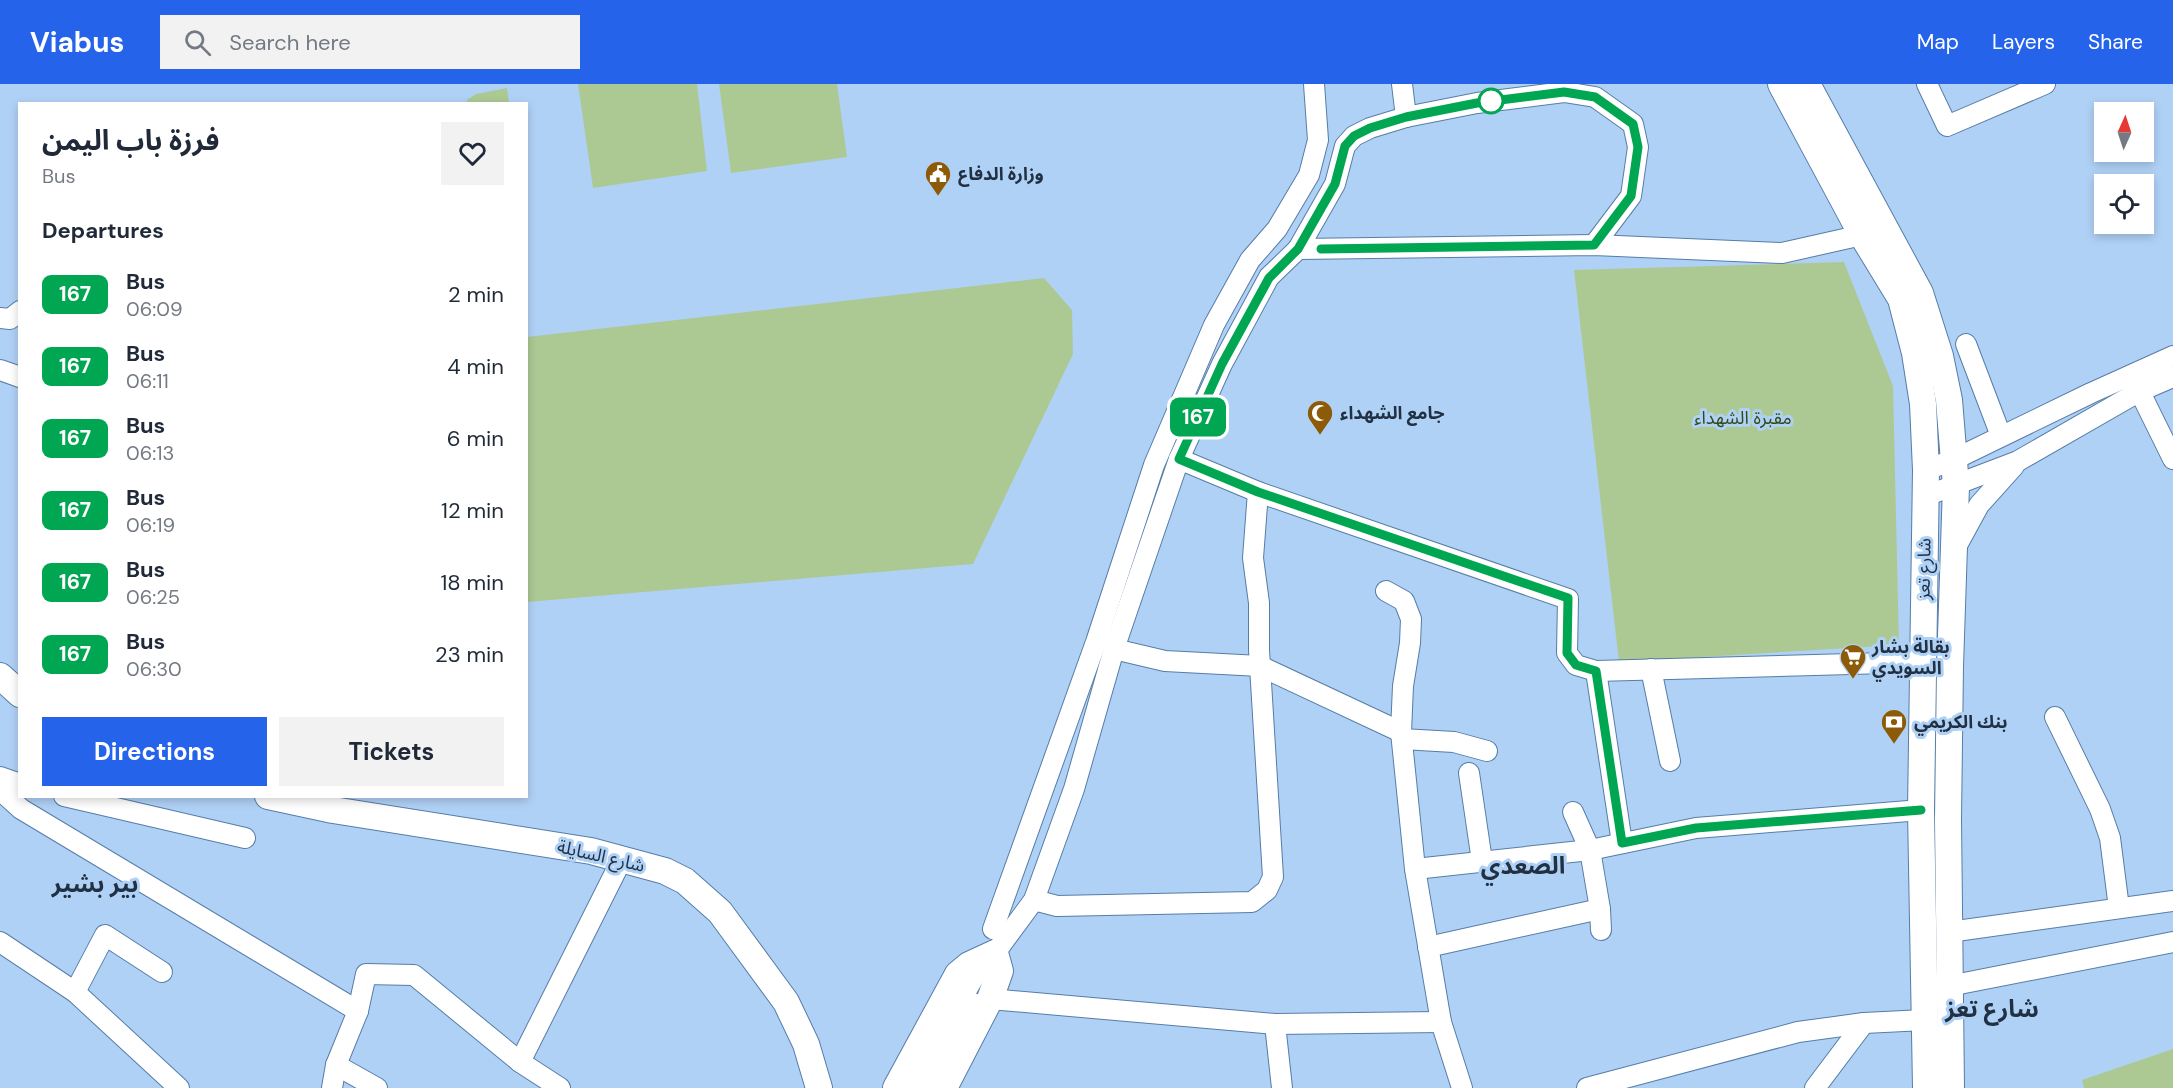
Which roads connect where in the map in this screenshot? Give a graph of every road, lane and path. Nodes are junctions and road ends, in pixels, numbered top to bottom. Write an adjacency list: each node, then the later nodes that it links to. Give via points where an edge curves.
1 (1314, 84): 64 (street, via 1318,140 1309,175 1277,229 1250,260 1214,325 1159,454)
2 (1402, 84): 7 (street)
3 (1781, 84): 8 (main road, شارع تعز)
4 (1807, 84): 22 (main road, شارع تعز, via 1920,293 1949,400)
5 (1927, 84): 6 (street, via 1947,126)
6 (2045, 84)
7 (1406, 117): 9 (street, via 1564,92 1595,97 1633,124 1638,147 1631,196); 10 (street, via 1370,128 1345,146 1335,184)
8 (1862, 235): 9 (street, via 1782,253); 24 (main road, شارع تعز, via 1901,299 1923,404)
9 (1594, 245): 10 (street)
10 (1298, 249): 20 (street, via 1269,278 1222,364)
11 (18, 313): 12 (street, via 10,319)
12 (0, 318)
13 (1966, 344): 19 (street)
14 (2173, 356): 18 (street)
15 (0, 370): 16 (street)
16 (18, 376)
17 (2173, 377): 18 (street)
18 (2136, 383): 19 (street); 21 (street); 23 (street)
19 (2001, 436): 22 (street); 23 (street, via 1989,450 1992,462)
20 (1179, 459): 26 (street); 30 (street)
21 (2173, 459)
22 (1953, 460): 24 (street); 25 (main road, شارع تعز)
23 (2018, 461): 25 (street); 28 (street, via 1979,505)
24 (1926, 470): 27 (main road, شارع تعز)
25 (1956, 486): 27 (street); 28 (main road, شارع تعز)
26 (1258, 492): 32 (street, via 1253,558 1259,603); 34 (street, via 1568,598 1567,653 1576,665)
27 (1926, 496): 31 (main road, شارع تعز)
28 (1953, 555): 60 (main road, شارع تعز)
29 (1386, 591): 38 (street, via 1404,601 1411,619)
30 (1114, 649): 32 (street, via 1165,661); 55 (street, via 1074,789)
31 (1923, 662): 33 (street); 47 (main road, شارع تعز)
32 (1260, 666): 38 (street); 55 (street, via 1273,878 1267,890 1252,902 1057,906)
33 (1651, 669): 34 (street); 40 (street)
34 (1596, 671): 50 (street)
35 (0, 676): 36 (main road)
36 (18, 692)
37 (2055, 717): 57 (street, via 2110,838)
38 (1402, 735): 39 (street); 54 (street)
39 (1487, 751)
40 (1670, 761)
41 (1468, 773): 53 (street)
42 (0, 777): 43 (street)
43 (18, 783)
44 (0, 790): 68 (street, via 21,809)
45 (73, 798): 49 (street)
46 (277, 798): 52 (main road, شارع السايلة)
47 (1921, 810): 50 (street, via 1696,828); 69 (main road, شارع تعز)
48 (1574, 812): 51 (street)
49 (245, 838)
50 (1622, 843): 51 (street)
51 (1590, 850): 53 (street); 58 (street)
52 (622, 859): 73 (street); 79 (main road, شارع السايلة, via 685,881 720,912 786,1002 806,1044)
53 (1482, 861): 54 (street)
54 (1415, 868): 63 (street)
55 (1034, 900): 64 (street)
56 (2173, 901): 57 (street)
57 (2120, 908): 60 (street)
58 (1600, 909): 59 (street); 63 (street)
59 (1601, 930)
60 (1949, 932): 66 (main road, شارع تعز)
61 (0, 942): 67 (street)
62 (2173, 942): 66 (street)
63 (1428, 947): 70 (street)
64 (989, 965): 72 (street); 80 (main road, via 969,965 958,974); 81 (street); 82 (street, via 978,995); 83 (main road)
65 (162, 972): 67 (street, via 105,935)
66 (1949, 986): 89 (main road, شارع تعز)
67 (75, 992): 75 (street)
68 (358, 1011): 73 (street, via 366,974 414,975); 74 (street)
69 (1924, 1020): 71 (street); 88 (main road, شارع تعز)
70 (1441, 1022): 72 (street); 85 (street)
71 (1864, 1023): 86 (street, via 1798,1032); 87 (street)
72 (1275, 1024): 84 (street)
73 (520, 1062): 78 (street)
74 (336, 1065): 76 (street); 77 (street)
75 (179, 1088)
76 (332, 1088)
77 (376, 1088)
78 (560, 1088)
79 (819, 1088)
80 (896, 1088)
81 (911, 1088)
82 (928, 1088)
83 (944, 1088)
84 (1282, 1088)
85 (1462, 1088)
86 (1587, 1088)
87 (1815, 1088)
88 (1926, 1088)
89 (1951, 1088)

